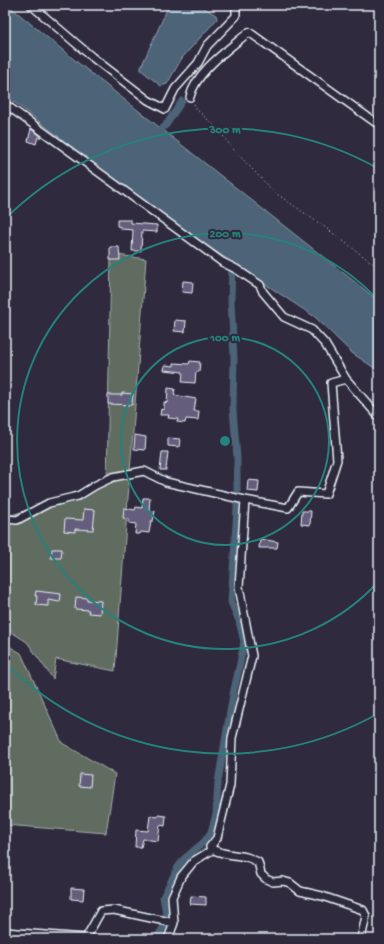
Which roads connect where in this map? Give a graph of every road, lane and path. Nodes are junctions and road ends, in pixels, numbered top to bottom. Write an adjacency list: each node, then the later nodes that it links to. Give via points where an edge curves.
1 (31, 5): 2 (street, via 92,57 148,100 165,109 175,89 198,63 207,46 236,16)
2 (236, 5)
3 (190, 97): 5 (street, via 192,89 206,69 249,32); 6 (path, via 197,110 216,127 274,192)
4 (5, 104): 7 (street, via 222,262 260,285 284,317 312,330 325,344)
5 (379, 125)
6 (379, 268)
7 (346, 378): 8 (street); 9 (street, via 331,383 337,460 326,494 298,492 288,508)
8 (379, 417)
9 (243, 500): 10 (street, via 166,482 144,471 113,477 78,496 49,503 17,520); 11 (street, via 239,587 252,656 232,738 230,784 217,838 210,847)
10 (5, 519)
11 (212, 850): 12 (street, via 194,860 180,877 172,897); 15 (street, via 258,862 261,874 273,882 290,883 300,891 363,910 366,916)
12 (174, 923): 13 (street, via 114,910 101,911 86,938); 14 (street)
13 (5, 932)
14 (168, 939)
15 (361, 939)

